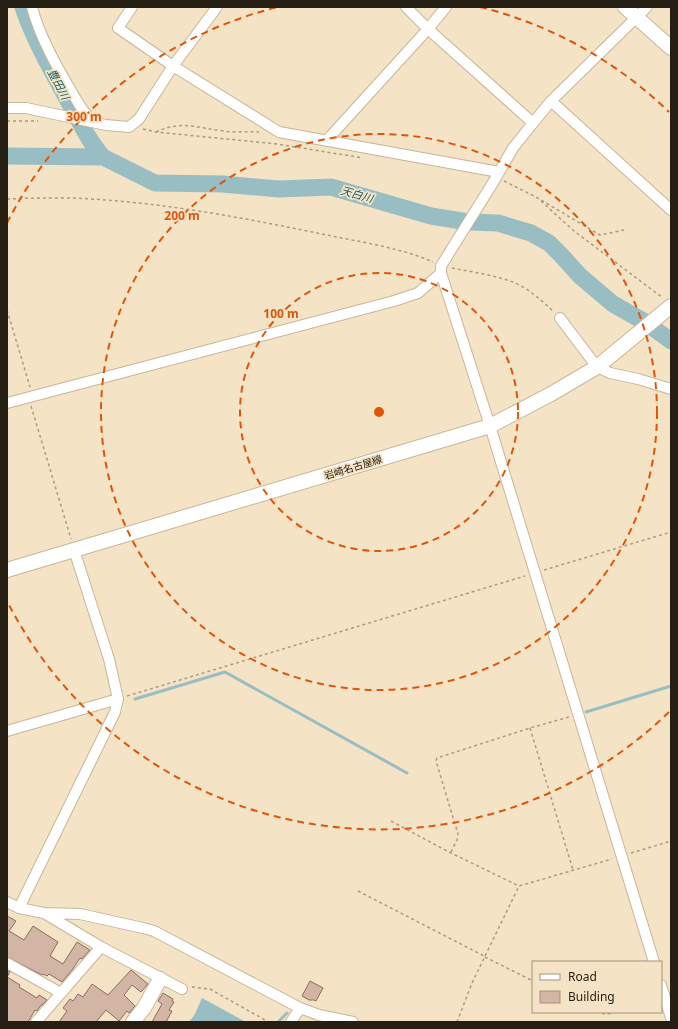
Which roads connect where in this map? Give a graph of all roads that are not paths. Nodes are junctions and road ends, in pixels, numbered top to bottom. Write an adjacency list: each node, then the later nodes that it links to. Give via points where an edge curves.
1 (32, 7): 14 (street, via 40,33 78,103 88,115)
2 (132, 7): 11 (street, via 118,28)
3 (218, 7): 11 (street)
4 (406, 7): 9 (street)
5 (446, 7): 9 (street)
6 (625, 7): 8 (main road)
7 (647, 7): 8 (street)
8 (637, 17): 10 (main road); 12 (street)
9 (428, 29): 15 (street); 16 (street)
10 (671, 48)
11 (173, 66): 14 (street, via 139,119 129,127); 16 (street, via 279,132)
12 (551, 101): 15 (street); 18 (street)
13 (7, 108): 14 (street, via 42,110)
14 (89, 121)
15 (533, 123): 17 (street, via 513,148)
16 (327, 140): 17 (street)
17 (497, 177): 19 (street)
18 (671, 210)
19 (442, 267): 24 (street, via 418,293 394,301); 25 (street)
20 (668, 302): 22 (main road, 岩崎名古屋線)
21 (560, 318): 22 (street)
22 (597, 367): 23 (street, via 610,374); 25 (main road, 岩崎名古屋線)
23 (671, 389)
24 (7, 403)
25 (490, 426): 26 (main road, 岩崎名古屋線); 34 (street)
26 (74, 550): 27 (main road, 岩崎名古屋線); 28 (street)
27 (7, 570)
28 (118, 699): 29 (street); 31 (street, via 115,712)
29 (7, 731)
30 (7, 902): 31 (street)
31 (19, 908): 32 (street)
32 (44, 913): 33 (street); 40 (street, via 80,914 154,931)
33 (101, 947): 36 (street); 39 (street)
34 (654, 961)
35 (7, 963): 39 (street)
36 (160, 979): 38 (street); 43 (main road)
37 (662, 988): 41 (street)
38 (182, 989)
39 (61, 993): 42 (street)
40 (300, 1008): 44 (street); 45 (street, via 318,1015)
41 (671, 1018)
42 (36, 1022)
43 (133, 1022)
44 (291, 1022)
45 (353, 1022)

